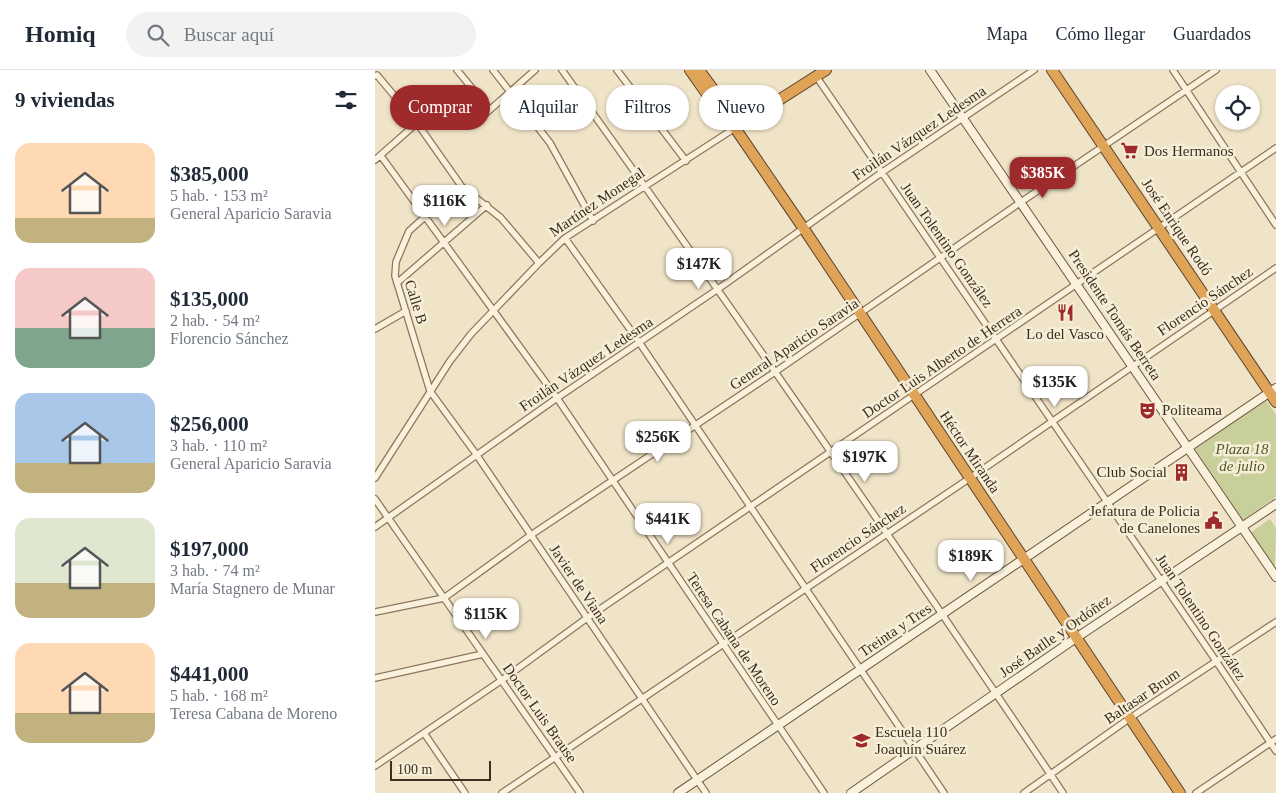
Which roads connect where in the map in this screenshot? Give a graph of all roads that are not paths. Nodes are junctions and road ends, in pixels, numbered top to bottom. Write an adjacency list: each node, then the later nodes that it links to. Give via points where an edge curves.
1 (457, 70): 16 (street)
2 (493, 70): 17 (street)
3 (535, 70): 18 (street)
4 (562, 70): 40 (street)
5 (617, 70): 36 (street)
6 (690, 70): 19 (highway)
7 (699, 70): 20 (highway)
8 (826, 70): 15 (highway, Martínez Monegal)
9 (930, 70): 26 (street, Presidente Tomás Berreta)
10 (1034, 70): 26 (street, Froilán Vázquez Ledesma)
11 (1052, 70): 32 (highway, José Enrique Rodó)
12 (1173, 70): 21 (street)
13 (1216, 70): 21 (street, General Aparicio Saravia)
14 (376, 76): 22 (street)
15 (816, 76): 23 (highway, Martínez Monegal); 37 (street, Juan Tolentino González)
16 (469, 85)
17 (505, 85)
18 (517, 85)
19 (701, 85)
20 (709, 85)
21 (1186, 90): 32 (street, General Aparicio Saravia); 38 (street)
22 (390, 92)
23 (783, 97)
24 (500, 100): 25 (street)
25 (490, 110)
26 (963, 119): 37 (street, Froilán Vázquez Ledesma); 41 (street, Presidente Tomás Berreta)
27 (409, 130): 34 (street)
28 (422, 130): 39 (street)
29 (540, 130): 44 (street)
30 (731, 130): 36 (street, Martínez Monegal)
31 (740, 130): 47 (highway, Héctor Miranda)
32 (1104, 146): 41 (street, General Aparicio Saravia); 46 (highway, José Enrique Rodó)
33 (1276, 148): 38 (street, Doctor Luis Alberto de Herrera)
34 (381, 156): 35 (street); 43 (street, Teresa Cabana de Moreno)
35 (375, 160)
36 (686, 161): 40 (street, Martínez Monegal)
37 (881, 173): 47 (street, Froilán Vázquez Ledesma); 50 (street, Juan Tolentino González)
38 (1241, 173): 45 (street); 46 (street, Doctor Luis Alberto de Herrera)
39 (462, 187): 42 (street); 43 (street, Calle B)
40 (646, 187): 44 (street, Martínez Monegal); 55 (street)
41 (1021, 202): 50 (street, General Aparicio Saravia); 54 (street, Presidente Tomás Berreta)
42 (487, 205): 49 (street); 51 (street)
43 (425, 216): 49 (street, Teresa Cabana de Moreno); 53 (street, Calle B, via 409,231 400,252 396,262)
44 (593, 221): 48 (street, Martínez Monegal)
45 (1276, 225)
46 (1159, 228): 54 (street, Doctor Luis Alberto de Herrera); 57 (highway, José Enrique Rodó)
47 (804, 229): 55 (street, Froilán Vázquez Ledesma); 59 (highway, Héctor Miranda)
48 (565, 238): 51 (street, Martínez Monegal); 62 (street)
49 (444, 242): 53 (street); 56 (street, Teresa Cabana de Moreno)
50 (940, 258): 59 (street, General Aparicio Saravia); 61 (street, Juan Tolentino González)
51 (539, 263): 56 (street, Martínez Monegal)
52 (1276, 268): 57 (street, Florencio Sánchez)
53 (397, 283): 58 (street, Calle B)
54 (1077, 285): 61 (street, Doctor Luis Alberto de Herrera); 63 (street, Presidente Tomás Berreta)
55 (719, 289): 62 (street, Froilán Vázquez Ledesma); 64 (street)
56 (493, 310): 66 (street, Martínez Monegal, via 455,354); 68 (street, Teresa Cabana de Moreno)
57 (1215, 310): 63 (street, Florencio Sánchez); 65 (highway, José Enrique Rodó)
58 (406, 311): 60 (street); 66 (street, Calle B)
59 (861, 313): 64 (street, General Aparicio Saravia); 67 (highway, Héctor Miranda)
60 (375, 329)
61 (997, 340): 67 (street, Doctor Luis Alberto de Herrera); 70 (street, Juan Tolentino González)
62 (639, 342): 68 (street, Froilán Vázquez Ledesma); 71 (street)
63 (1133, 365): 70 (street, Florencio Sánchez); 72 (street, Presidente Tomás Berreta)
64 (775, 372): 71 (street, General Aparicio Saravia); 73 (street)
65 (1273, 390): 69 (highway, José Enrique Rodó); 72 (street, Treinta y Tres)
66 (430, 391): 74 (street, Javier de Viana); 75 (street, Martínez Monegal)
67 (915, 396): 73 (street, Doctor Luis Alberto de Herrera); 76 (highway, Héctor Miranda)
68 (557, 398): 74 (street, Froilán Vázquez Ledesma); 77 (street, Teresa Cabana de Moreno)
69 (1276, 402)
70 (1052, 422): 76 (street, Florencio Sánchez); 79 (street, Juan Tolentino González)
71 (695, 426): 77 (street, General Aparicio Saravia); 81 (street)
72 (1189, 448): 79 (street, Treinta y Tres); 84 (street, Presidente Tomás Berreta)
73 (831, 452): 81 (street, Doctor Luis Alberto de Herrera); 85 (street)
74 (476, 454): 82 (street, Froilán Vázquez Ledesma); 86 (street, Javier de Viana)
75 (375, 478)
76 (970, 478): 85 (street, Florencio Sánchez); 87 (highway, Héctor Miranda)
77 (613, 481): 86 (street, General Aparicio Saravia); 88 (street, Teresa Cabana de Moreno)
78 (375, 499): 82 (street, Doctor Luis Brause)
79 (1107, 502): 87 (street, Treinta y Tres); 90 (street, Juan Tolentino González)
80 (1276, 504): 84 (street, José Batlle y Ordóñez)
81 (751, 507): 88 (street, Doctor Luis Alberto de Herrera); 91 (street)
82 (388, 518): 83 (street, Froilán Vázquez Ledesma); 92 (street, Doctor Luis Brause)
83 (375, 526)
84 (1242, 527): 89 (street, Presidente Tomás Berreta); 90 (street, José Batlle y Ordóñez)
85 (887, 533): 91 (street, Florencio Sánchez); 94 (street)
86 (531, 536): 92 (street, General Aparicio Saravia); 95 (street, Javier de Viana)
87 (1025, 559): 94 (street, Treinta y Tres); 97 (highway, Héctor Miranda)
88 (668, 563): 95 (street, Doctor Luis Alberto de Herrera); 98 (street, Teresa Cabana de Moreno)
89 (1276, 578)
90 (1161, 580): 97 (street, José Batlle y Ordóñez); 100 (street, Juan Tolentino González)
91 (806, 589): 98 (street, Florencio Sánchez); 101 (street)
92 (444, 598): 93 (street, General Aparicio Saravia); 99 (street, Doctor Luis Brause)
93 (375, 612)
94 (943, 615): 101 (street, Treinta y Tres); 104 (street)
95 (587, 618): 103 (street, Doctor Luis Alberto de Herrera); 105 (street, Javier de Viana)
96 (1276, 622): 100 (street, Baltasar Brum)
97 (1077, 638): 104 (street, José Batlle y Ordóñez); 106 (highway, Héctor Miranda)
98 (723, 644): 105 (street, Florencio Sánchez); 107 (street, Teresa Cabana de Moreno)
99 (483, 654): 102 (street); 103 (street, Doctor Luis Brause)
100 (1216, 661): 106 (street, Baltasar Brum); 110 (street, Juan Tolentino González)
101 (861, 670): 107 (street, Treinta y Tres); 111 (street)
102 (375, 678)
103 (501, 680): 108 (street, Doctor Luis Alberto de Herrera); 113 (street, Doctor Luis Brause)
104 (996, 694): 111 (street, José Batlle y Ordóñez); 115 (street)
105 (642, 699): 113 (street, Florencio Sánchez); 116 (street, Javier de Viana)
106 (1130, 718): 115 (street, Baltasar Brum); 127 (highway, Héctor Miranda)
107 (778, 726): 116 (street, Treinta y Tres); 122 (street, Teresa Cabana de Moreno)
108 (424, 733): 114 (street, Doctor Luis Alberto de Herrera); 117 (street)
109 (1276, 739): 110 (street)
110 (1270, 742): 112 (street, Juan Tolentino González); 128 (street)
111 (915, 749): 123 (street, José Batlle y Ordóñez); 124 (street)
112 (1276, 751)
113 (556, 757): 118 (street, Florencio Sánchez); 119 (street, Doctor Luis Brause)
114 (375, 766)
115 (1051, 775): 125 (street, Baltasar Brum); 126 (street)
116 (697, 780): 120 (street, Treinta y Tres); 121 (street, Javier de Viana)
117 (465, 793)
118 (502, 793)
119 (581, 793)
120 (678, 793)
121 (706, 793)
122 (824, 793)
123 (851, 793)
124 (944, 793)
125 (1024, 793)
126 (1063, 793)
127 (1180, 793)
128 (1196, 793)

